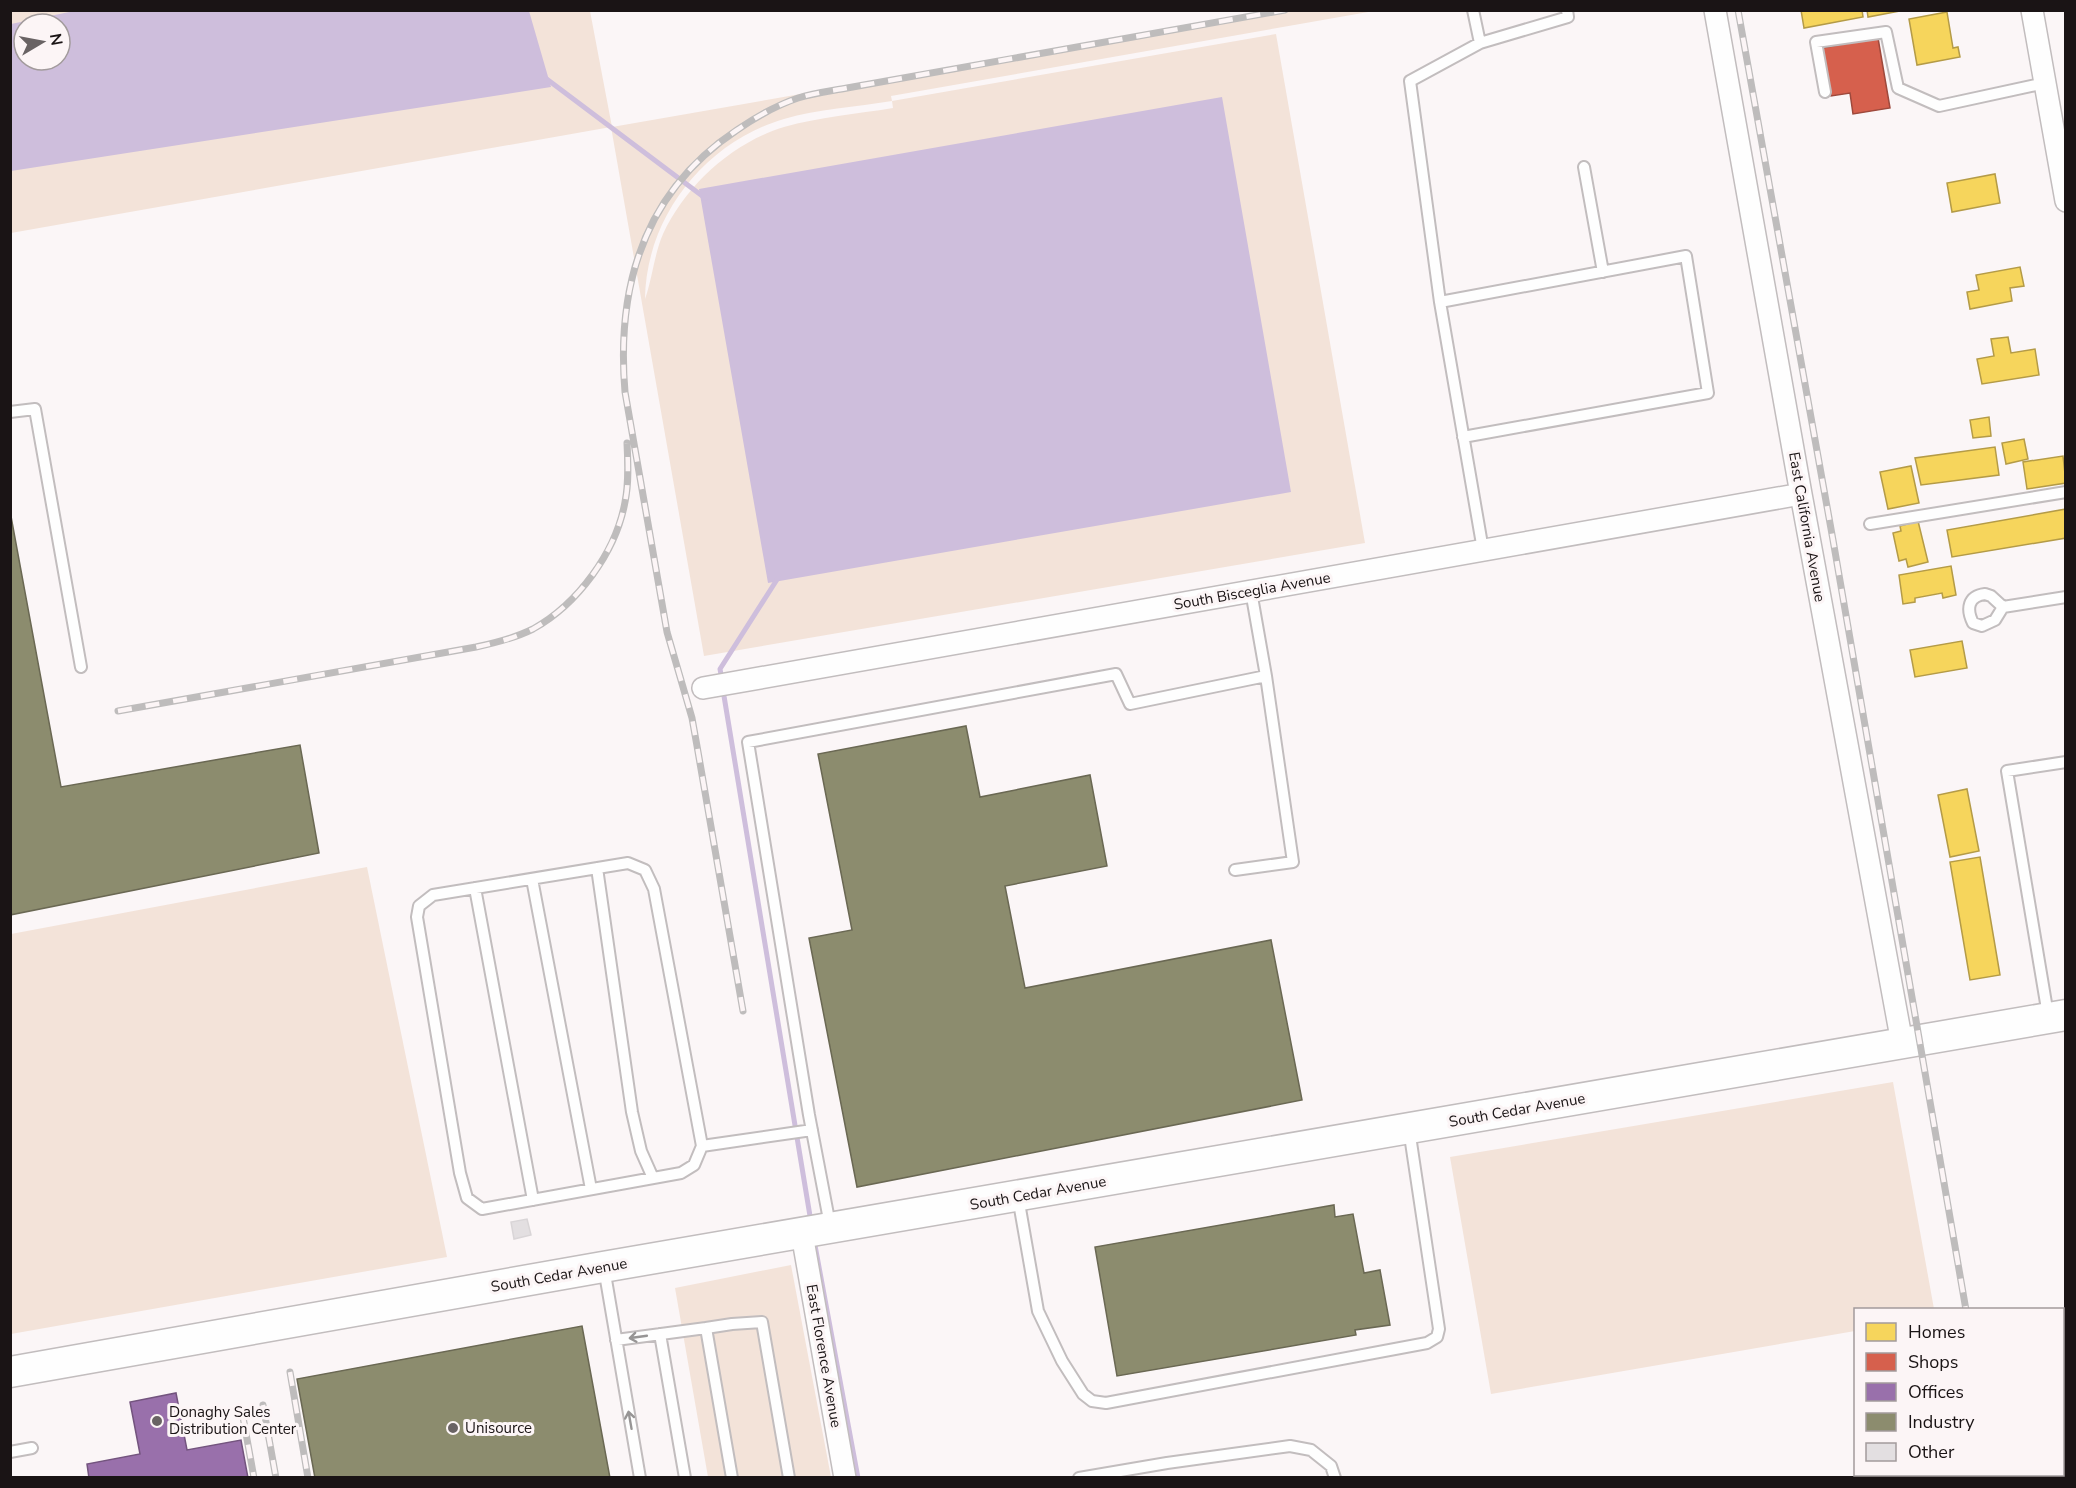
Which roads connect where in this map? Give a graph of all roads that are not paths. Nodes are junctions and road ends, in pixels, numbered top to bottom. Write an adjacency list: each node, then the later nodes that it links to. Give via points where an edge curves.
1 (1473, 10): 5 (lane)
2 (1567, 10): 5 (lane, via 1568,17)
3 (1715, 10): 15 (street, East California Avenue)
4 (2032, 10): 6 (street)
5 (1480, 43): 11 (lane, via 1410,81)
6 (2045, 83): 7 (lane, via 1939,106 1898,88 1886,32 1816,42); 9 (street)
7 (1825, 92)
8 (1584, 167): 10 (lane)
9 (2066, 201)
10 (1603, 272): 11 (lane); 13 (lane, via 1686,256 1708,393)
11 (1440, 302): 13 (lane)
12 (10, 412): 21 (lane, via 35,409)
13 (1463, 437): 17 (lane)
14 (2066, 492): 16 (lane)
15 (1801, 494): 17 (street, South Bisceglia Avenue); 30 (street, East California Avenue)
16 (1870, 524)
17 (1483, 550): 18 (street, South Bisceglia Avenue)
18 (1251, 591): 22 (lane); 23 (street, South Bisceglia Avenue)
19 (2066, 597): 20 (lane)
20 (2002, 607)
21 (81, 667)
22 (1266, 676): 26 (lane, via 1293,862); 32 (lane, via 1130,704 1116,674 748,742)
23 (703, 688)
24 (2066, 762): 29 (lane, via 2007,771)
25 (597, 868): 27 (lane); 33 (lane, via 628,864 645,870 654,889); 34 (lane, via 632,1112 640,1151)
26 (1235, 870)
27 (532, 879): 28 (lane); 35 (lane)
28 (475, 888): 37 (lane); 37 (lane, via 433,895 419,906 417,917 460,1173 466,1198 482,1209)
29 (2057, 1017): 30 (main road, South Cedar Avenue)
30 (1902, 1043): 31 (main road, South Cedar Avenue)
31 (1409, 1129): 36 (main road, South Cedar Avenue); 36 (lane, via 1439,1329 1437,1337 1426,1343 1106,1403 1092,1401 1083,1394 1038,1311)
32 (812, 1130): 33 (lane); 38 (lane)
33 (702, 1146): 34 (lane, via 694,1165 681,1173)
34 (653, 1178): 35 (lane)
35 (591, 1189): 37 (lane)
36 (1018, 1196): 38 (main road, South Cedar Avenue)
37 (533, 1200)
38 (831, 1228): 39 (main road, South Cedar Avenue)
39 (802, 1234): 40 (main road, South Cedar Avenue); 51 (street, East Florence Avenue)
40 (603, 1267): 43 (lane); 44 (main road, South Cedar Avenue)
41 (706, 1328): 42 (lane); 49 (lane); 50 (lane, via 762,1322)
42 (660, 1334): 43 (lane, one-way to 43); 48 (lane)
43 (616, 1340): 47 (lane, one-way to 43)
44 (10, 1372)
45 (32, 1448): 46 (lane)
46 (10, 1452)
47 (640, 1478)
48 (685, 1478)
49 (732, 1478)
50 (789, 1478)
51 (845, 1478)
52 (1079, 1478): 53 (lane, via 1290,1446 1311,1450 1331,1466)
53 (1335, 1478)

